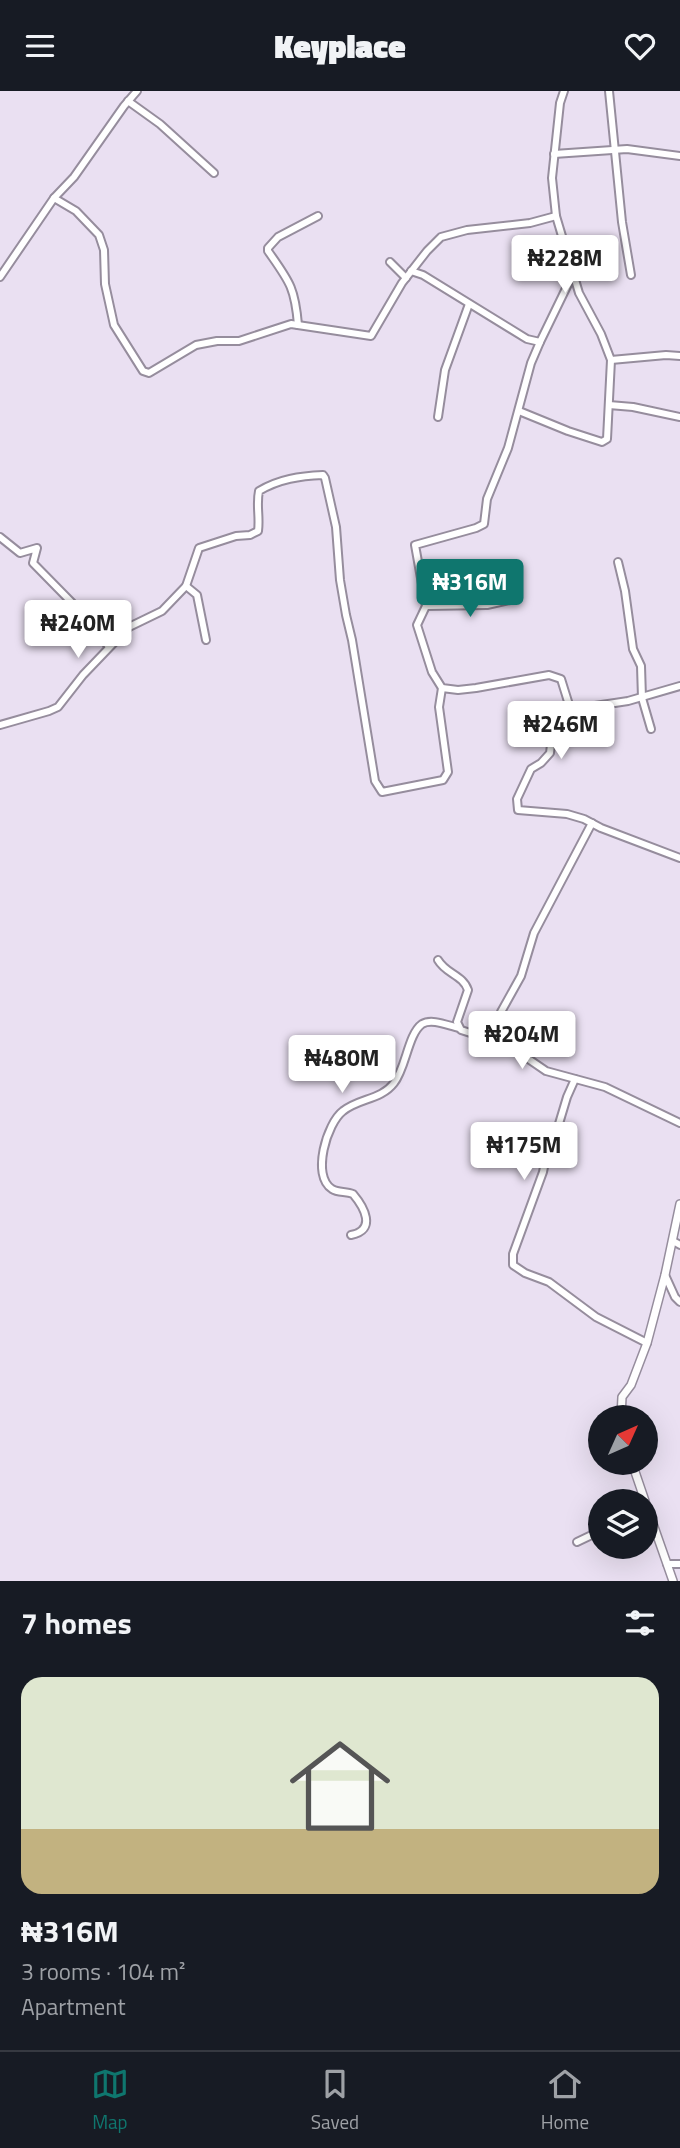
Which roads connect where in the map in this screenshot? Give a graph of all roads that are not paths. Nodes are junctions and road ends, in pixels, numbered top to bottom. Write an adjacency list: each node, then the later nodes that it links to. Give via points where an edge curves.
1 (137, 91): 4 (street)
2 (564, 91): 6 (street)
3 (609, 91): 5 (street)
4 (128, 101): 8 (street); 9 (street)
5 (615, 150): 6 (street); 7 (street); 15 (street)
6 (554, 155): 11 (street)
7 (680, 156)
8 (214, 173)
9 (54, 198): 16 (street); 19 (street, via 76,211 99,235 114,325 143,371 152,372 196,345 239,341)
10 (318, 216): 19 (street, via 278,237 268,248 296,298)
11 (556, 216): 13 (street, via 441,237); 14 (street)
12 (390, 262): 17 (street)
13 (411, 271): 17 (street); 18 (street)
14 (573, 274): 20 (street); 22 (street)
15 (631, 275)
16 (0, 277)
17 (406, 278): 19 (street, via 371,336)
18 (469, 304): 20 (street); 25 (street, via 445,370)
19 (298, 325)
20 (540, 342): 24 (street)
21 (680, 356): 22 (street)
22 (611, 360): 23 (street)
23 (609, 405): 24 (street, via 607,439 602,442); 26 (street)
24 (519, 411): 33 (street, via 487,499 484,524 415,545)
25 (438, 417)
26 (680, 417)
27 (0, 537): 28 (street)
28 (20, 553): 30 (street); 30 (street, via 37,548)
29 (618, 562): 38 (street, via 640,666)
30 (33, 563): 35 (street)
31 (186, 586): 34 (street, via 197,595); 35 (street, via 162,611 129,627); 37 (street, via 199,548 258,531 259,491 294,478 323,475 336,527 342,592 370,757 382,792 443,780 448,772 439,707)
32 (510, 600): 33 (street)
33 (426, 606): 37 (street, via 417,625)
34 (206, 640)
35 (109, 647): 40 (street, via 58,706)
36 (680, 687): 38 (street)
37 (442, 688): 39 (street, via 476,688 549,674 561,679)
38 (642, 698): 39 (street); 41 (street)
39 (570, 708): 42 (street, via 565,727 552,736 550,753 531,769 516,805 520,811 567,814)
40 (0, 725)
41 (651, 729)
42 (592, 823): 43 (street); 46 (street, via 534,933 521,977)
43 (680, 858)
44 (438, 960): 45 (street, via 462,979 468,991)
45 (459, 1028): 46 (street); 50 (street, via 423,1023 393,1084 382,1094 345,1109 330,1126 321,1159 326,1181 333,1190 353,1193 366,1218 364,1228)
46 (490, 1040): 47 (street, via 508,1045 547,1071)
47 (575, 1079): 48 (street, via 605,1087); 54 (street, via 513,1265)
48 (680, 1123)
49 (680, 1204): 51 (street)
50 (351, 1235)
51 (677, 1243): 52 (street)
52 (665, 1275): 53 (street); 54 (street)
53 (680, 1302)
54 (647, 1343): 55 (street)
55 (622, 1405)
56 (588, 1537): 58 (street)
57 (658, 1538): 60 (street)
58 (577, 1542)
59 (680, 1563): 60 (street)
60 (667, 1564): 61 (street)
61 (673, 1581)

